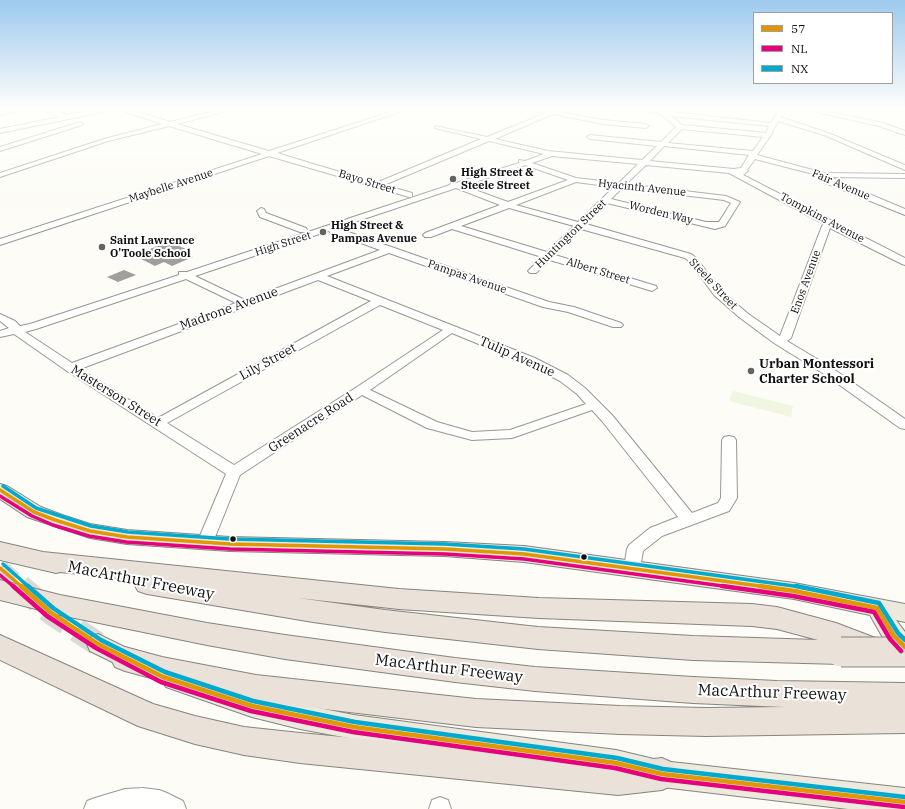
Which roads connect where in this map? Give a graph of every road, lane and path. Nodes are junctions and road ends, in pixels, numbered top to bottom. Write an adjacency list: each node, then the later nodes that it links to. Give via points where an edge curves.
1 (14, 145): 11 (street)
2 (92, 145): 19 (street)
3 (241, 145): 12 (street, Bayo Street)
4 (294, 145): 12 (street, Maybelle Avenue)
5 (473, 145): 24 (street)
6 (510, 145): 13 (street, Tompkins Avenue)
7 (662, 145): 16 (street, Huntington Street)
8 (669, 145): 14 (street, Fair Avenue)
9 (761, 145): 14 (street)
10 (851, 145): 17 (street)
11 (0, 149)
12 (269, 153): 24 (street, Bayo Street); 38 (street, Maybelle Avenue)
13 (548, 154): 15 (street, High Street, via 538,153); 16 (street, Tompkins Avenue)
14 (753, 155): 18 (street); 20 (street, Fair Avenue)
15 (521, 162): 22 (street, Hyacinth Avenue); 23 (street, High Street)
16 (643, 163): 18 (street, Tompkins Avenue); 18 (street, Tompkins Avenue); 25 (street, Huntington Street)
17 (905, 168)
18 (741, 173): 31 (street, Tompkins Avenue)
19 (0, 175)
20 (824, 176): 21 (street); 30 (street, Fair Avenue, via 826,180)
21 (905, 176)
22 (575, 180): 25 (street, Hyacinth Avenue); 28 (street)
23 (453, 184): 26 (street, High Street); 28 (street, Steele Street); 35 (street, High Street)
24 (376, 185): 26 (street, Bayo Street)
25 (619, 186): 27 (street, Huntington Street); 34 (street, Hyacinth Avenue, via 721,197 736,202 722,224)
26 (409, 195): 35 (street, High Street)
27 (606, 200): 33 (street, Huntington Street); 34 (street, Worden Way)
28 (508, 205): 32 (street); 33 (street, Steele Street)
29 (262, 211): 36 (street, via 263,215)
30 (905, 212)
31 (834, 224): 41 (street, Tompkins Avenue); 53 (street, Enos Avenue, via 826,226 785,338)
32 (452, 226): 37 (street); 40 (street, Albert Street)
33 (580, 226): 40 (street, Huntington Street); 53 (street, Steele Street, via 688,256 729,303)
34 (715, 226)
35 (324, 227): 36 (street, High Street); 39 (street, Pampas Avenue); 43 (street, High Street)
36 (303, 230): 43 (street, High Street)
37 (428, 235)
38 (0, 242)
39 (388, 250): 44 (street, Madrone Avenue); 49 (street, Pampas Avenue, via 547,305 570,309)
40 (550, 256): 42 (street, Huntington Street); 45 (street, Albert Street)
41 (905, 262)
42 (533, 271)
43 (182, 273): 47 (street); 51 (street, High Street, via 25,321)
44 (318, 276): 46 (street, Tulip Avenue); 47 (street, Madrone Avenue)
45 (652, 288)
46 (379, 301): 50 (street, Tulip Avenue); 57 (street, Lily Street)
47 (244, 303): 54 (street, Madrone Avenue)
48 (0, 317): 51 (street, Masterson Street, via 11,323)
49 (617, 325)
50 (451, 329): 55 (street, Greenacre Road); 56 (street, Tulip Avenue, via 548,369 581,390)
51 (15, 330): 52 (street, High Street); 54 (street, Masterson Street)
52 (0, 334)
53 (778, 341): 58 (street, Steele Street, via 828,371)
54 (71, 368): 57 (street, Masterson Street)
55 (361, 390): 56 (street, via 432,425 472,436 512,434); 60 (street, Greenacre Road)
56 (595, 405): 62 (street, Tulip Avenue)
57 (158, 422): 60 (street, Masterson Street)
58 (905, 425)
59 (729, 440): 62 (street, via 729,498 724,506)
60 (234, 472): 63 (street)
61 (0, 490): 63 (main road, via 34,512 90,530 139,538)
62 (688, 519): 66 (street, via 656,532 642,542 635,550)
63 (205, 543): 66 (main road, via 480,551)
64 (0, 551): 65 (highway, MacArthur Freeway)
65 (43, 561): 73 (highway, MacArthur Freeway, bridge, via 198,593 462,630 630,644 764,650); 75 (highway, via 423,601 539,608 752,615 827,631)
66 (632, 568): 68 (main road, via 794,591)
67 (0, 590): 76 (highway, MacArthur Freeway, via 60,605 285,648 455,670 693,690)
68 (877, 608): 69 (main road); 72 (main road, via 894,636)
69 (905, 613)
70 (98, 644): 74 (main road)
71 (0, 647): 78 (highway, via 148,716 244,741 618,779)
72 (905, 647)
73 (905, 652)
74 (125, 658): 77 (highway, via 162,669 256,688 476,713 597,720 698,722); 78 (main road, via 206,692 300,717 616,763)
75 (905, 666)
76 (905, 696)
77 (905, 719)
78 (662, 774): 79 (main road)
79 (905, 802)
80 (94, 809): 81 (street, via 125,800 143,799 159,801)
81 (175, 809)

